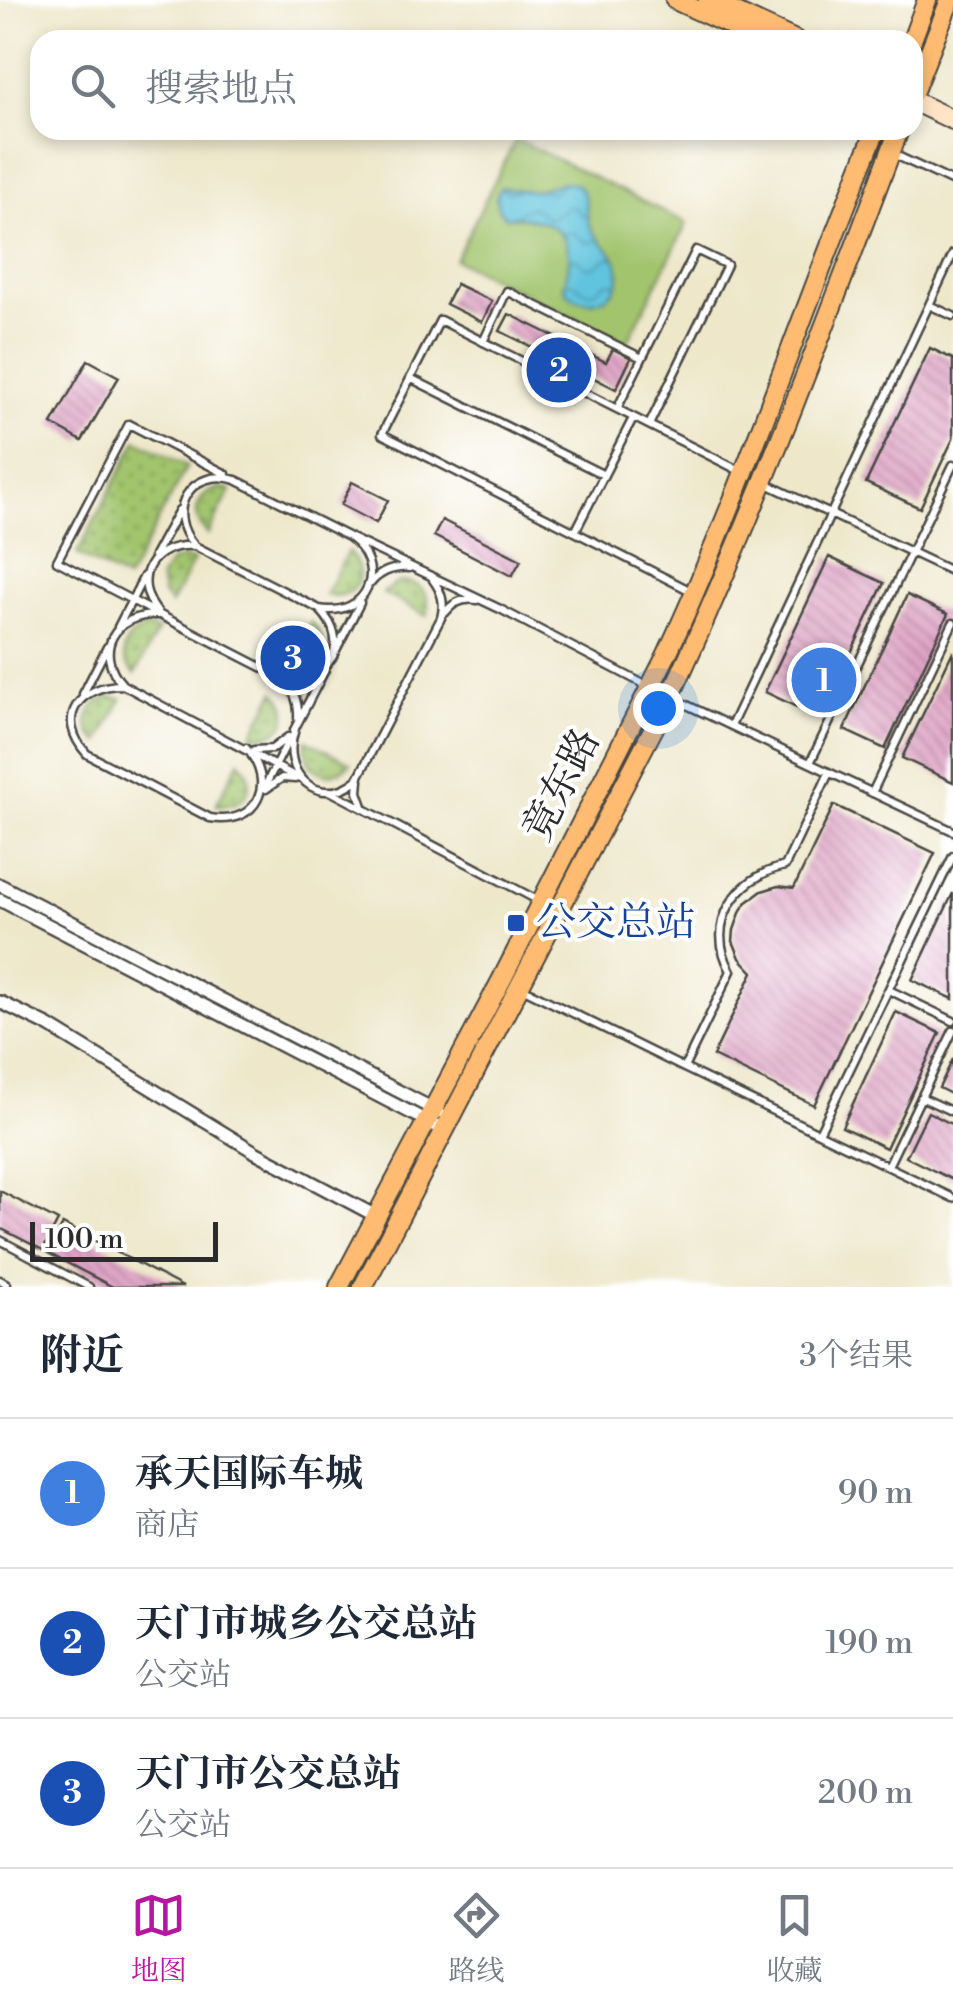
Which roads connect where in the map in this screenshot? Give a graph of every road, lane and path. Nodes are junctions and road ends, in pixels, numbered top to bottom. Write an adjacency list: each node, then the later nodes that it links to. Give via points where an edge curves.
1 (675, 0): 5 (main road)
2 (708, 0): 6 (main road)
3 (927, 0): 7 (main road)
4 (950, 0): 8 (main road)
5 (740, 30)
6 (773, 30)
7 (916, 30)
8 (923, 68)
9 (923, 106): 10 (street)
10 (953, 120)
11 (872, 140): 25 (main road, 竟东路)
12 (895, 140): 13 (main road, 竟东路)
13 (890, 153): 14 (lane); 28 (main road, 竟东路)
14 (953, 182)
15 (953, 254): 16 (lane)
16 (929, 305): 17 (lane); 30 (lane)
17 (953, 316)
18 (483, 342): 19 (lane, via 507,292); 20 (lane, via 440,320); 21 (lane)
19 (642, 358): 21 (lane); 23 (lane, via 696,250 727,265)
20 (410, 378): 26 (lane); 31 (lane, via 382,434)
21 (617, 409): 22 (lane)
22 (633, 418): 23 (lane); 26 (lane)
23 (649, 425): 25 (lane)
24 (953, 465): 34 (lane)
25 (743, 472): 38 (main road, 竟东路)
26 (604, 475): 31 (lane)
27 (236, 480): 29 (lane, via 200,481); 32 (lane); 40 (lane, via 129,424 57,561)
28 (762, 481): 30 (lane); 51 (main road, 竟东路)
29 (184, 500): 33 (lane, via 182,524); 35 (lane)
30 (831, 514): 34 (lane); 53 (lane)
31 (575, 532): 38 (lane)
32 (348, 537): 37 (lane); 39 (lane, via 367,556)
33 (196, 546): 35 (lane, via 165,550); 42 (lane)
34 (911, 552): 36 (lane); 56 (lane)
35 (148, 569): 40 (lane); 43 (lane, via 146,593)
36 (953, 572)
37 (425, 574): 39 (lane, via 386,571); 41 (lane); 44 (lane, via 442,594)
38 (694, 592): 50 (main road, 竟东路)
39 (365, 594): 42 (lane, via 344,610); 47 (lane)
40 (132, 600): 43 (lane); 46 (lane)
41 (481, 600): 44 (lane, via 456,602); 50 (lane)
42 (319, 610): 47 (lane, via 335,637)
43 (160, 615): 46 (lane, via 128,620); 48 (lane)
44 (441, 618): 59 (lane)
45 (953, 623): 62 (lane)
46 (112, 639): 49 (lane, via 109,664); 52 (lane)
47 (330, 660): 48 (lane, via 309,678); 54 (lane)
48 (283, 678): 54 (lane, via 298,707)
49 (123, 685): 52 (lane, via 92,690); 55 (lane)
50 (651, 688): 51 (lane); 69 (main road, 竟东路)
51 (670, 696): 53 (lane); 69 (main road, 竟东路)
52 (76, 708): 63 (lane, via 78,745 105,764 210,818 236,818)
53 (731, 726): 56 (lane)
54 (294, 729): 55 (lane, via 272,748); 57 (lane); 60 (lane, via 290,758)
55 (246, 748): 57 (lane); 63 (lane, via 262,777)
56 (810, 764): 58 (lane)
57 (276, 765): 60 (lane); 63 (lane)
58 (830, 773): 62 (lane); 75 (lane, via 785,866 750,881 730,904 722,942 732,972)
59 (361, 774): 61 (lane, via 347,787); 64 (lane)
60 (307, 783): 61 (lane); 63 (lane, via 282,778)
61 (328, 790): 64 (lane)
62 (872, 793): 65 (lane)
63 (256, 802)
64 (364, 809): 69 (lane)
65 (952, 828)
66 (953, 856): 71 (lane)
67 (0, 885): 78 (street)
68 (0, 900): 78 (street)
69 (550, 907): 70 (main road, 竟东路); 78 (main road, 竟东路)
70 (520, 988): 75 (lane); 79 (main road, 竟东路)
71 (888, 990): 73 (lane); 80 (lane)
72 (0, 1002): 83 (street)
73 (953, 1021)
74 (953, 1031): 76 (lane)
75 (684, 1068): 80 (lane)
76 (921, 1098): 77 (lane); 81 (lane)
77 (953, 1112)
78 (430, 1116): 79 (street); 83 (main road, 竟东路)
79 (449, 1125): 89 (main road, 竟东路)
80 (820, 1133): 81 (lane)
81 (888, 1166): 82 (lane)
82 (953, 1198)
83 (376, 1216): 88 (main road, 竟东路)
84 (0, 1240): 87 (lane)
85 (0, 1280): 86 (lane)
86 (5, 1287)
87 (89, 1287)
88 (338, 1287)
89 (363, 1287)

